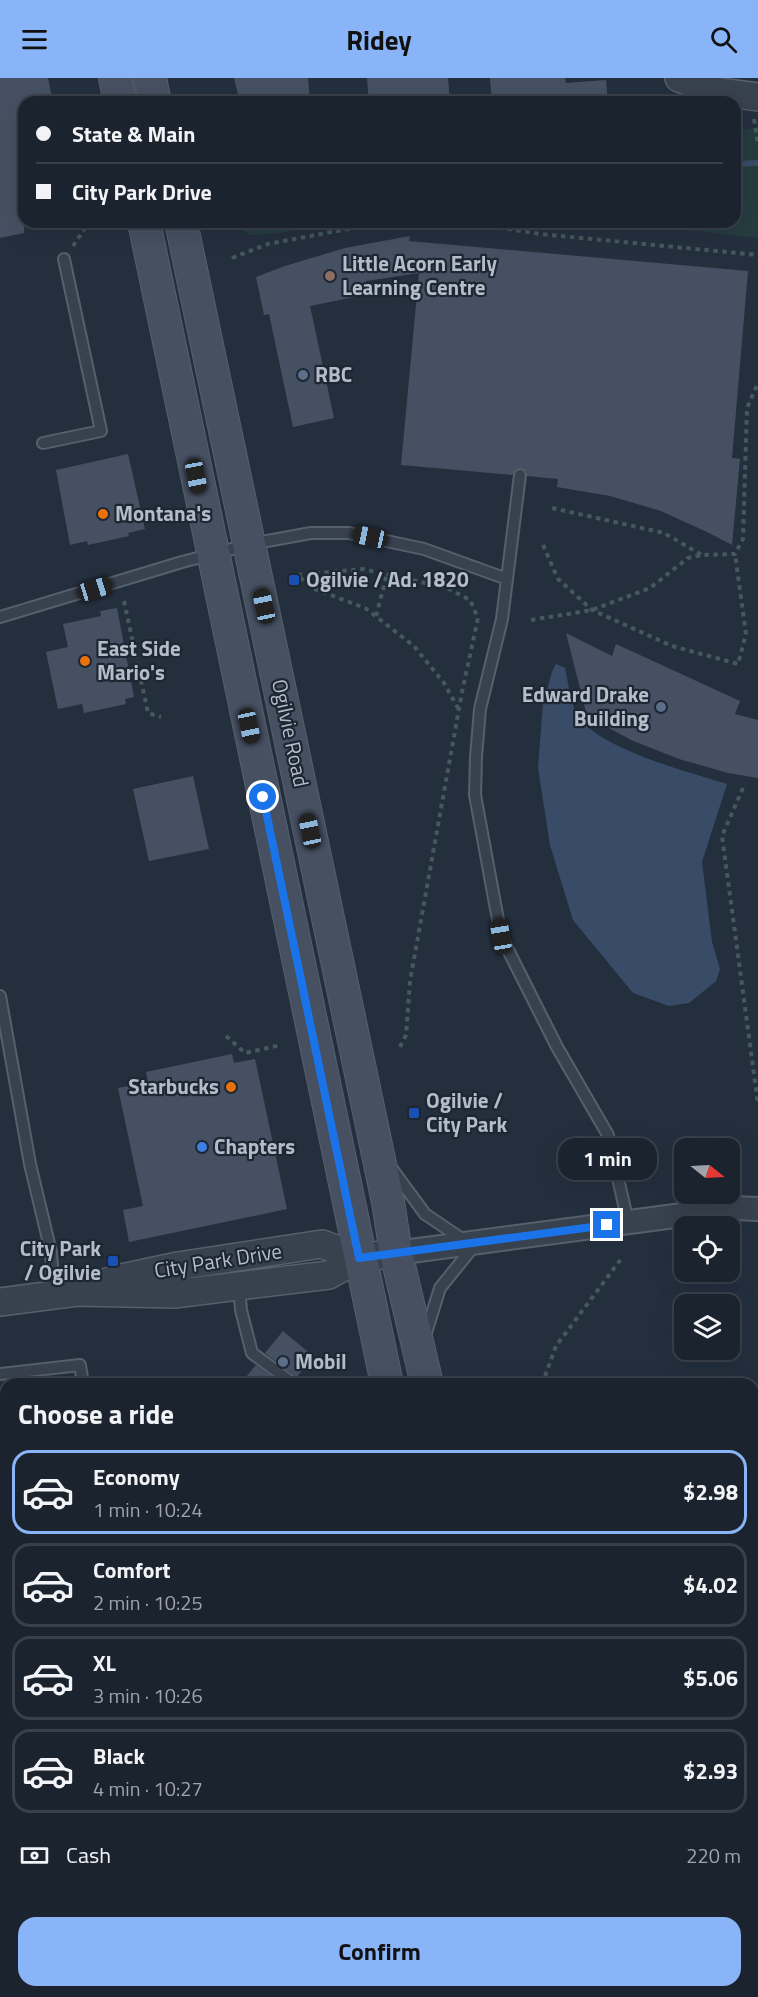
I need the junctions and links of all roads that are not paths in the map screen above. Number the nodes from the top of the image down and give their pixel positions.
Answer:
1 (115, 78) edge
2 (150, 78) edge
3 (679, 78) edge
4 (119, 96) edge
5 (154, 96) edge
6 (758, 97) edge
7 (145, 228) edge
8 (182, 228) edge
9 (64, 259) road end
10 (43, 444) dead end
11 (520, 475) dead end
12 (251, 544) junction
13 (212, 554) junction
14 (507, 579) junction
15 (0, 617) edge
16 (0, 996) edge
17 (1, 1010) edge
18 (377, 1148) junction
19 (758, 1209) edge
20 (628, 1222) junction
21 (473, 1242) junction
22 (396, 1252) junction
23 (359, 1258) junction
24 (238, 1286) junction
25 (65, 1294) junction
26 (0, 1302) edge
27 (420, 1350) junction
28 (0, 1374) edge
29 (82, 1378) edge
30 (286, 1378) edge
31 (386, 1378) edge
32 (426, 1378) edge

1 - 4 main road
2 - 5 main road
3 - 6 street
7 - 13 main road, Ogilvie Road
8 - 12 main road, Ogilvie Road
9 - 10 lane
11 - 14 lane
12 - 13 lane
12 - 14 lane
12 - 18 main road, Ogilvie Road
13 - 15 lane
13 - 23 main road, Ogilvie Road
14 - 20 lane
16 - 17 lane
17 - 25 lane
18 - 21 lane
18 - 22 main road, Ogilvie Road
19 - 20 street, City Park Drive
20 - 21 street, City Park Drive
21 - 22 street, City Park Drive
21 - 27 lane
22 - 23 street, City Park Drive
22 - 27 main road, Ogilvie Road
23 - 24 street, City Park Drive
23 - 25 street, City Park Drive
23 - 31 main road, Ogilvie Road
24 - 25 street, City Park Drive
24 - 30 lane
25 - 26 street, City Park Drive
27 - 32 main road, Ogilvie Road
28 - 29 lane

